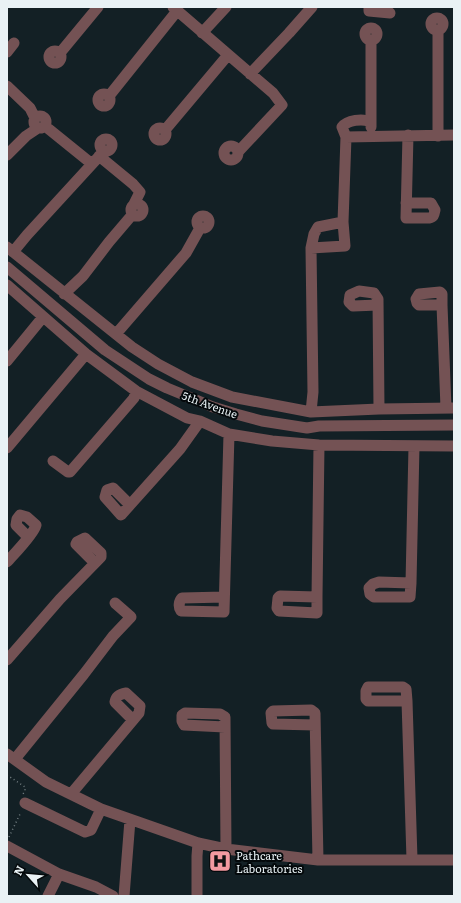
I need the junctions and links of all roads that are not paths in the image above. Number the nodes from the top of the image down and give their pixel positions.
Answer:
1 (98, 7) edge
2 (226, 7) edge
3 (312, 7) edge
4 (368, 7) edge
5 (175, 9) edge
6 (390, 13) dead end
7 (438, 31) dead end
8 (202, 33) junction
9 (371, 41) dead end
10 (60, 53) dead end
11 (228, 55) junction
12 (250, 74) junction
13 (7, 86) edge
14 (109, 96) dead end
15 (370, 122) junction
16 (39, 124) junction
17 (166, 130) dead end
18 (408, 135) junction
19 (454, 135) edge
20 (438, 136) junction
21 (346, 137) junction
22 (374, 137) junction
23 (238, 152) dead end
24 (7, 156) edge
25 (98, 157) junction
26 (406, 203) dead end
27 (342, 222) junction
28 (200, 228) dead end
29 (311, 248) junction
30 (10, 250) edge
31 (7, 267) edge
32 (7, 285) edge
33 (64, 294) junction
34 (378, 305) dead end
35 (442, 305) dead end
36 (43, 317) junction
37 (116, 334) junction
38 (86, 354) junction
39 (7, 361) edge
40 (136, 391) junction
41 (450, 408) edge
42 (379, 409) junction
43 (311, 412) junction
44 (200, 421) junction
45 (454, 425) edge
46 (229, 434) junction
47 (319, 445) junction
48 (414, 446) junction
49 (454, 446) edge
50 (7, 448) edge
51 (53, 461) dead end
52 (130, 505) dead end
53 (28, 537) dead end
54 (7, 562) edge
55 (95, 563) dead end
56 (411, 583) dead end
57 (224, 597) dead end
58 (317, 597) dead end
59 (115, 603) dead end
60 (7, 660) edge
61 (407, 701) dead end
62 (133, 720) dead end
63 (315, 725) dead end
64 (225, 727) dead end
65 (11, 757) edge
66 (71, 794) junction
67 (25, 803) road end
68 (101, 809) junction
69 (130, 820) junction
70 (198, 843) junction
71 (7, 846) edge
72 (226, 849) junction
73 (412, 859) junction
74 (318, 860) junction
75 (454, 860) edge
76 (59, 874) junction
77 (48, 896) edge
78 (113, 896) edge
79 (124, 896) edge
80 (197, 896) edge

1 - 10 street
2 - 8 street
3 - 12 street
4 - 6 street
5 - 8 street
5 - 14 street
7 - 20 street
8 - 11 street
9 - 15 street
11 - 12 street
11 - 17 street
12 - 23 street
13 - 16 street
15 - 21 street
15 - 22 street
16 - 24 street
16 - 25 street
18 - 20 street
18 - 22 street
18 - 26 street
19 - 20 street
21 - 22 street
21 - 27 street
25 - 30 street
25 - 33 street
27 - 29 street
27 - 29 street
28 - 37 street
29 - 43 street
30 - 33 street
31 - 45 street, 5th Avenue
32 - 36 street
33 - 37 street
34 - 42 street
35 - 41 street
36 - 38 street
36 - 39 street
37 - 43 street
38 - 40 street
38 - 50 street
40 - 44 street
40 - 51 street
41 - 42 street
42 - 43 street
44 - 46 street
44 - 52 street
46 - 47 street
46 - 57 street
47 - 48 street
47 - 58 street
48 - 49 street
48 - 56 street
53 - 54 street
55 - 60 street
59 - 65 street
61 - 73 street
62 - 66 street
63 - 74 street
64 - 72 street
65 - 66 street
66 - 68 street
67 - 68 street
68 - 69 street
69 - 70 street
69 - 79 street
70 - 72 street
70 - 80 street
71 - 76 street
72 - 74 street
73 - 74 street
73 - 75 street
76 - 77 street
76 - 78 street

